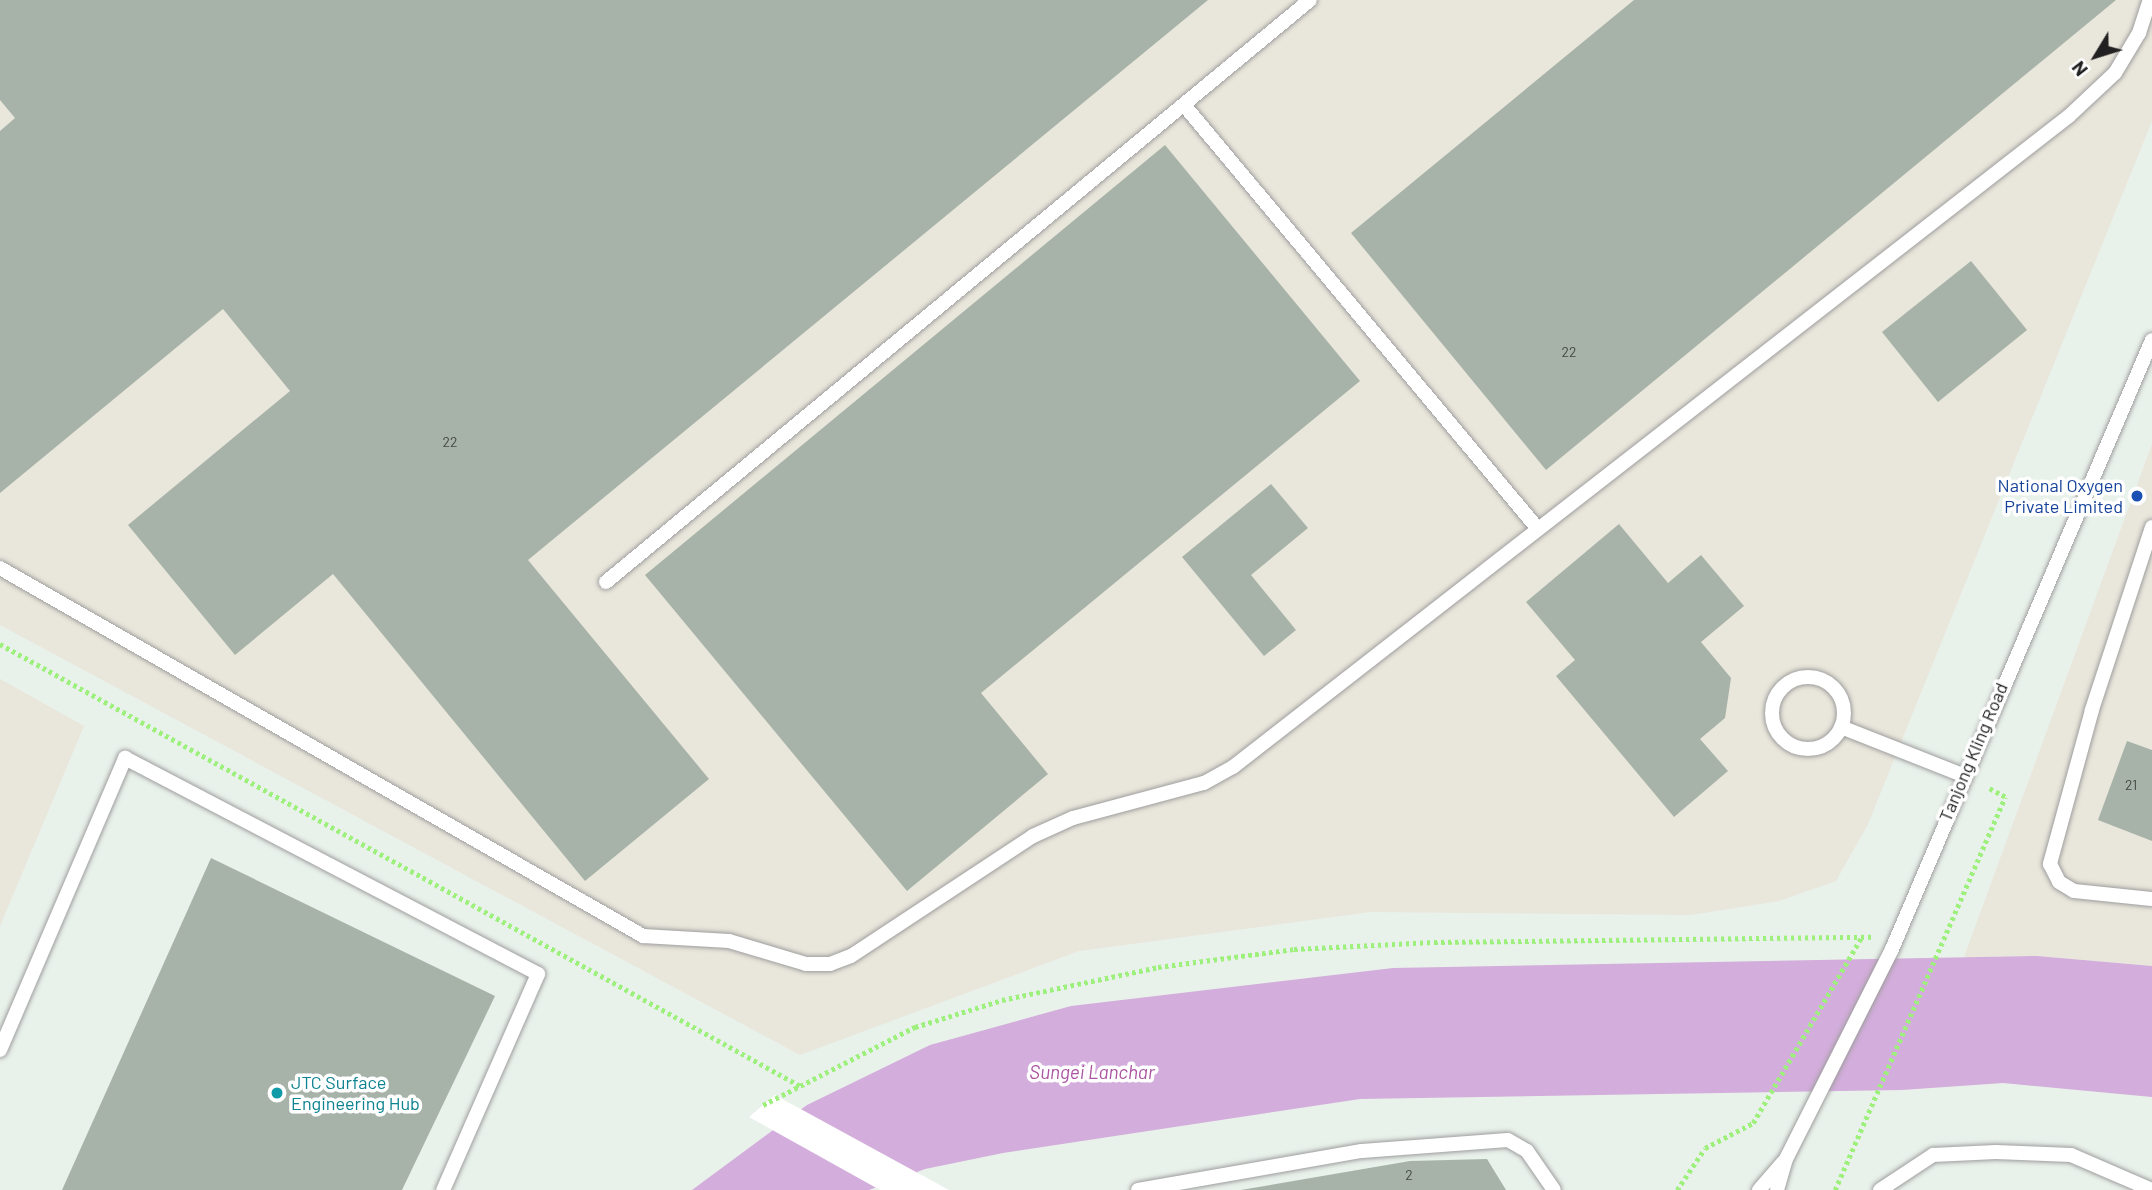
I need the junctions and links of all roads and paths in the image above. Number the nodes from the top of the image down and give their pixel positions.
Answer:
1 (1310, 0) edge
2 (2150, 0) edge
3 (1184, 104) junction
4 (2152, 340) edge
5 (2152, 527) edge
6 (1538, 529) junction
7 (0, 568) edge
8 (606, 582) dead end
9 (0, 644) edge
10 (1842, 727) junction
11 (1962, 775) junction
12 (2152, 899) edge
13 (1862, 937) junction
14 (1894, 942) junction
15 (0, 1050) edge
16 (803, 1087) junction
17 (763, 1105) dead end
18 (1786, 1159) junction
19 (443, 1190) edge
20 (1138, 1190) edge
21 (1554, 1190) edge
22 (1677, 1190) edge
23 (1759, 1190) edge
24 (1777, 1190) edge
25 (1835, 1190) edge
26 (1881, 1190) edge
27 (2152, 1190) edge

1 - 3 lane
2 - 6 lane
3 - 6 lane
3 - 8 lane
4 - 11 lane, Tanjong Kling Road
5 - 12 lane
6 - 7 lane
9 - 16 path
10 - 10 lane
10 - 11 lane
11 - 14 lane, Tanjong Kling Road
11 - 25 path
13 - 14 path
13 - 16 path
13 - 22 path
14 - 18 lane, Tanjong Kling Road
15 - 19 lane
16 - 17 path
18 - 23 lane, Tanjong Kling Road
18 - 24 lane, Tanjong Kling Road
20 - 21 lane
26 - 27 lane

